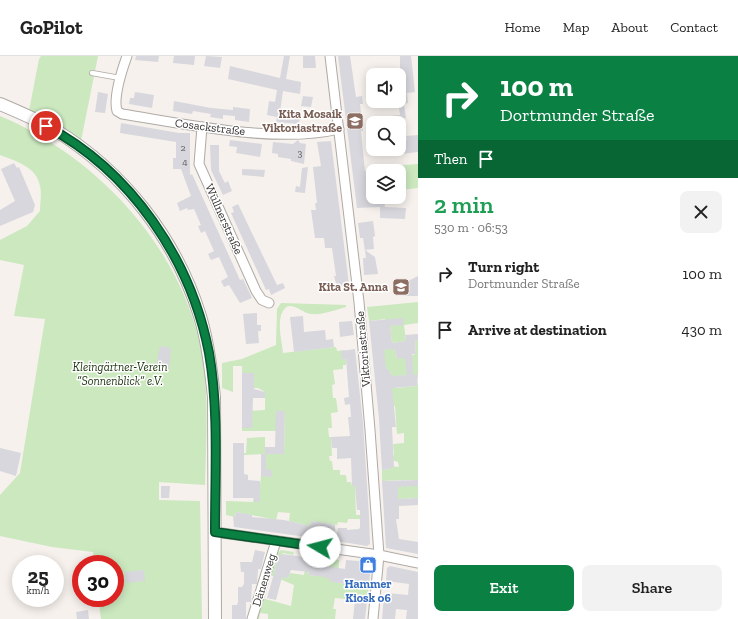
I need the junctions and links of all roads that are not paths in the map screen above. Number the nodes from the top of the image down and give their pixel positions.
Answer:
1 (127, 56) edge
2 (330, 56) edge
3 (92, 73) dead end
4 (120, 78) junction
5 (0, 104) edge
6 (202, 127) junction
7 (339, 129) junction
8 (269, 303) dead end
9 (215, 532) junction
10 (276, 541) junction
11 (379, 555) junction
12 (418, 563) edge
13 (215, 619) edge
14 (252, 619) edge
15 (373, 619) edge

1 - 4 street
2 - 7 street, Viktoriastraße
3 - 4 lane
4 - 6 street, Cosackstraße
5 - 9 main road
6 - 7 street, Cosackstraße
6 - 8 street, Wüllnerstraße
7 - 11 street, Viktoriastraße
9 - 10 street
9 - 13 main road
10 - 11 street
10 - 14 street, Dänenweg
11 - 12 street
11 - 15 street, Viktoriastraße

